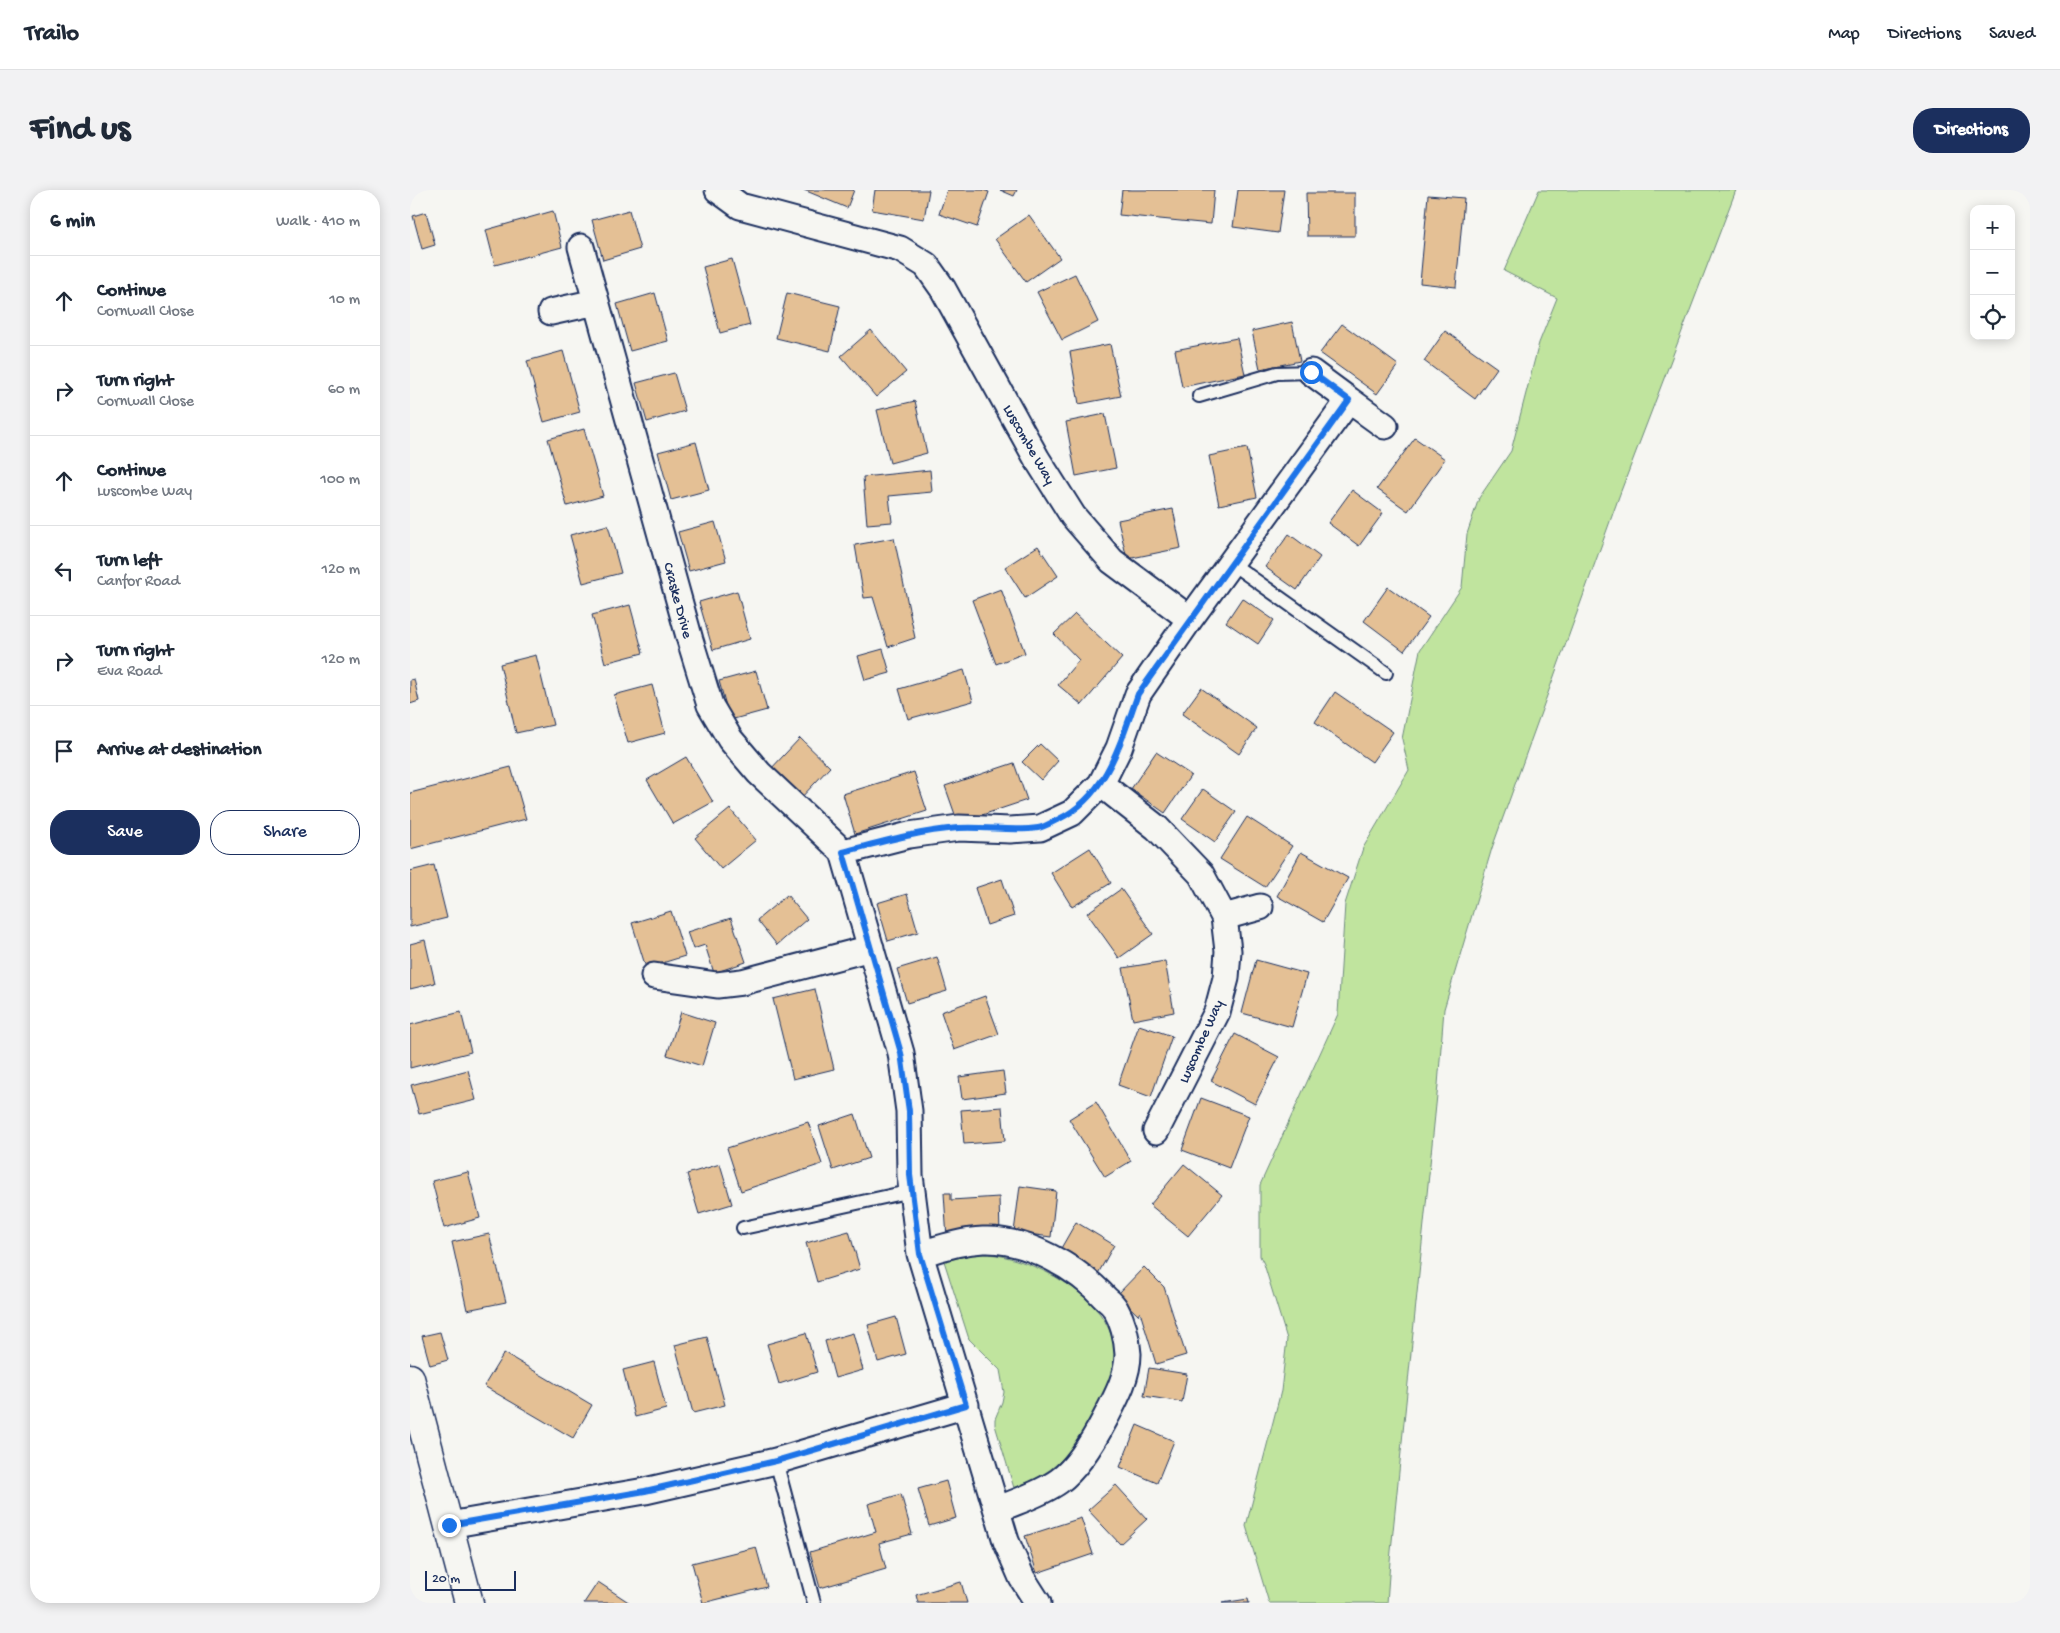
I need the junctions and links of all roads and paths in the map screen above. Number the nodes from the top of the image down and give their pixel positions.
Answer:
1 (718, 190) edge
2 (581, 247) dead end
3 (596, 302) junction
4 (551, 312) dead end
5 (1311, 372) joint
6 (1199, 396) dead end
7 (1349, 400) junction
8 (1385, 426) dead end
9 (1230, 563) junction
10 (1190, 619) junction
11 (1386, 672) dead end
12 (1101, 784) junction
13 (843, 852) junction
14 (1260, 907) dead end
15 (1224, 917) junction
16 (871, 948) junction
17 (654, 976) dead end
18 (1156, 1131) dead end
19 (912, 1191) junction
20 (743, 1228) dead end
21 (920, 1254) junction
22 (410, 1378) edge
23 (966, 1405) junction
24 (776, 1461) junction
25 (997, 1510) junction
26 (449, 1525) junction
27 (469, 1603) edge
28 (814, 1603) edge
29 (1038, 1603) edge

1 - 10 street, Luscombe Way
2 - 3 street, Craske Drive
3 - 4 street
3 - 13 street, Craske Drive
5 - 6 lane
5 - 7 street
7 - 8 street
7 - 9 street
9 - 10 street
9 - 11 lane
10 - 12 street
12 - 13 street
12 - 15 street, Luscombe Way
13 - 16 street
14 - 15 street
15 - 18 street, Luscombe Way
16 - 17 street
16 - 19 street
19 - 20 lane
19 - 21 street
21 - 23 street
21 - 25 street
22 - 26 street
23 - 24 street
23 - 25 street
24 - 26 street
24 - 28 lane
25 - 29 street
26 - 27 street

